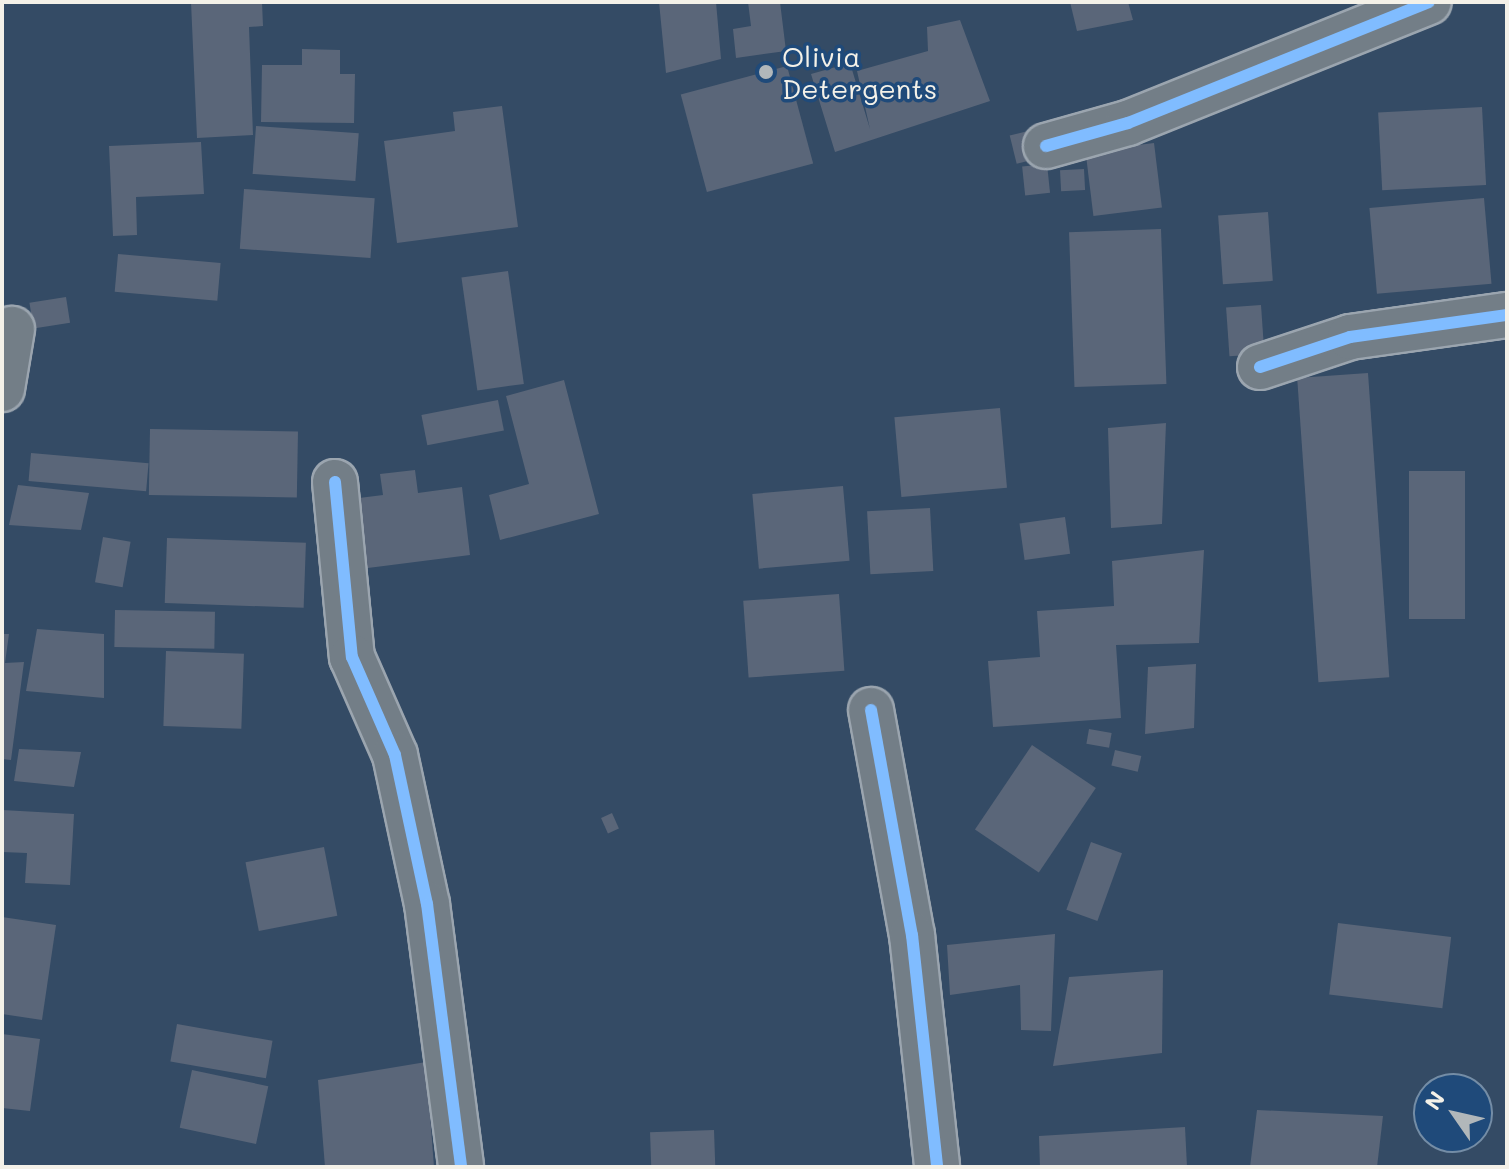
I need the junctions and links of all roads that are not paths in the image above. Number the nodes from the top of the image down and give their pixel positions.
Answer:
1 (1429, 2) edge
2 (1046, 146) dead end
3 (1507, 315) edge
4 (12, 329) dead end
5 (1260, 367) dead end
6 (2, 389) edge
7 (335, 482) dead end
8 (871, 710) dead end
9 (461, 1167) edge
10 (937, 1167) edge

1 - 2 street
3 - 5 street
4 - 6 street
7 - 9 street
8 - 10 street

